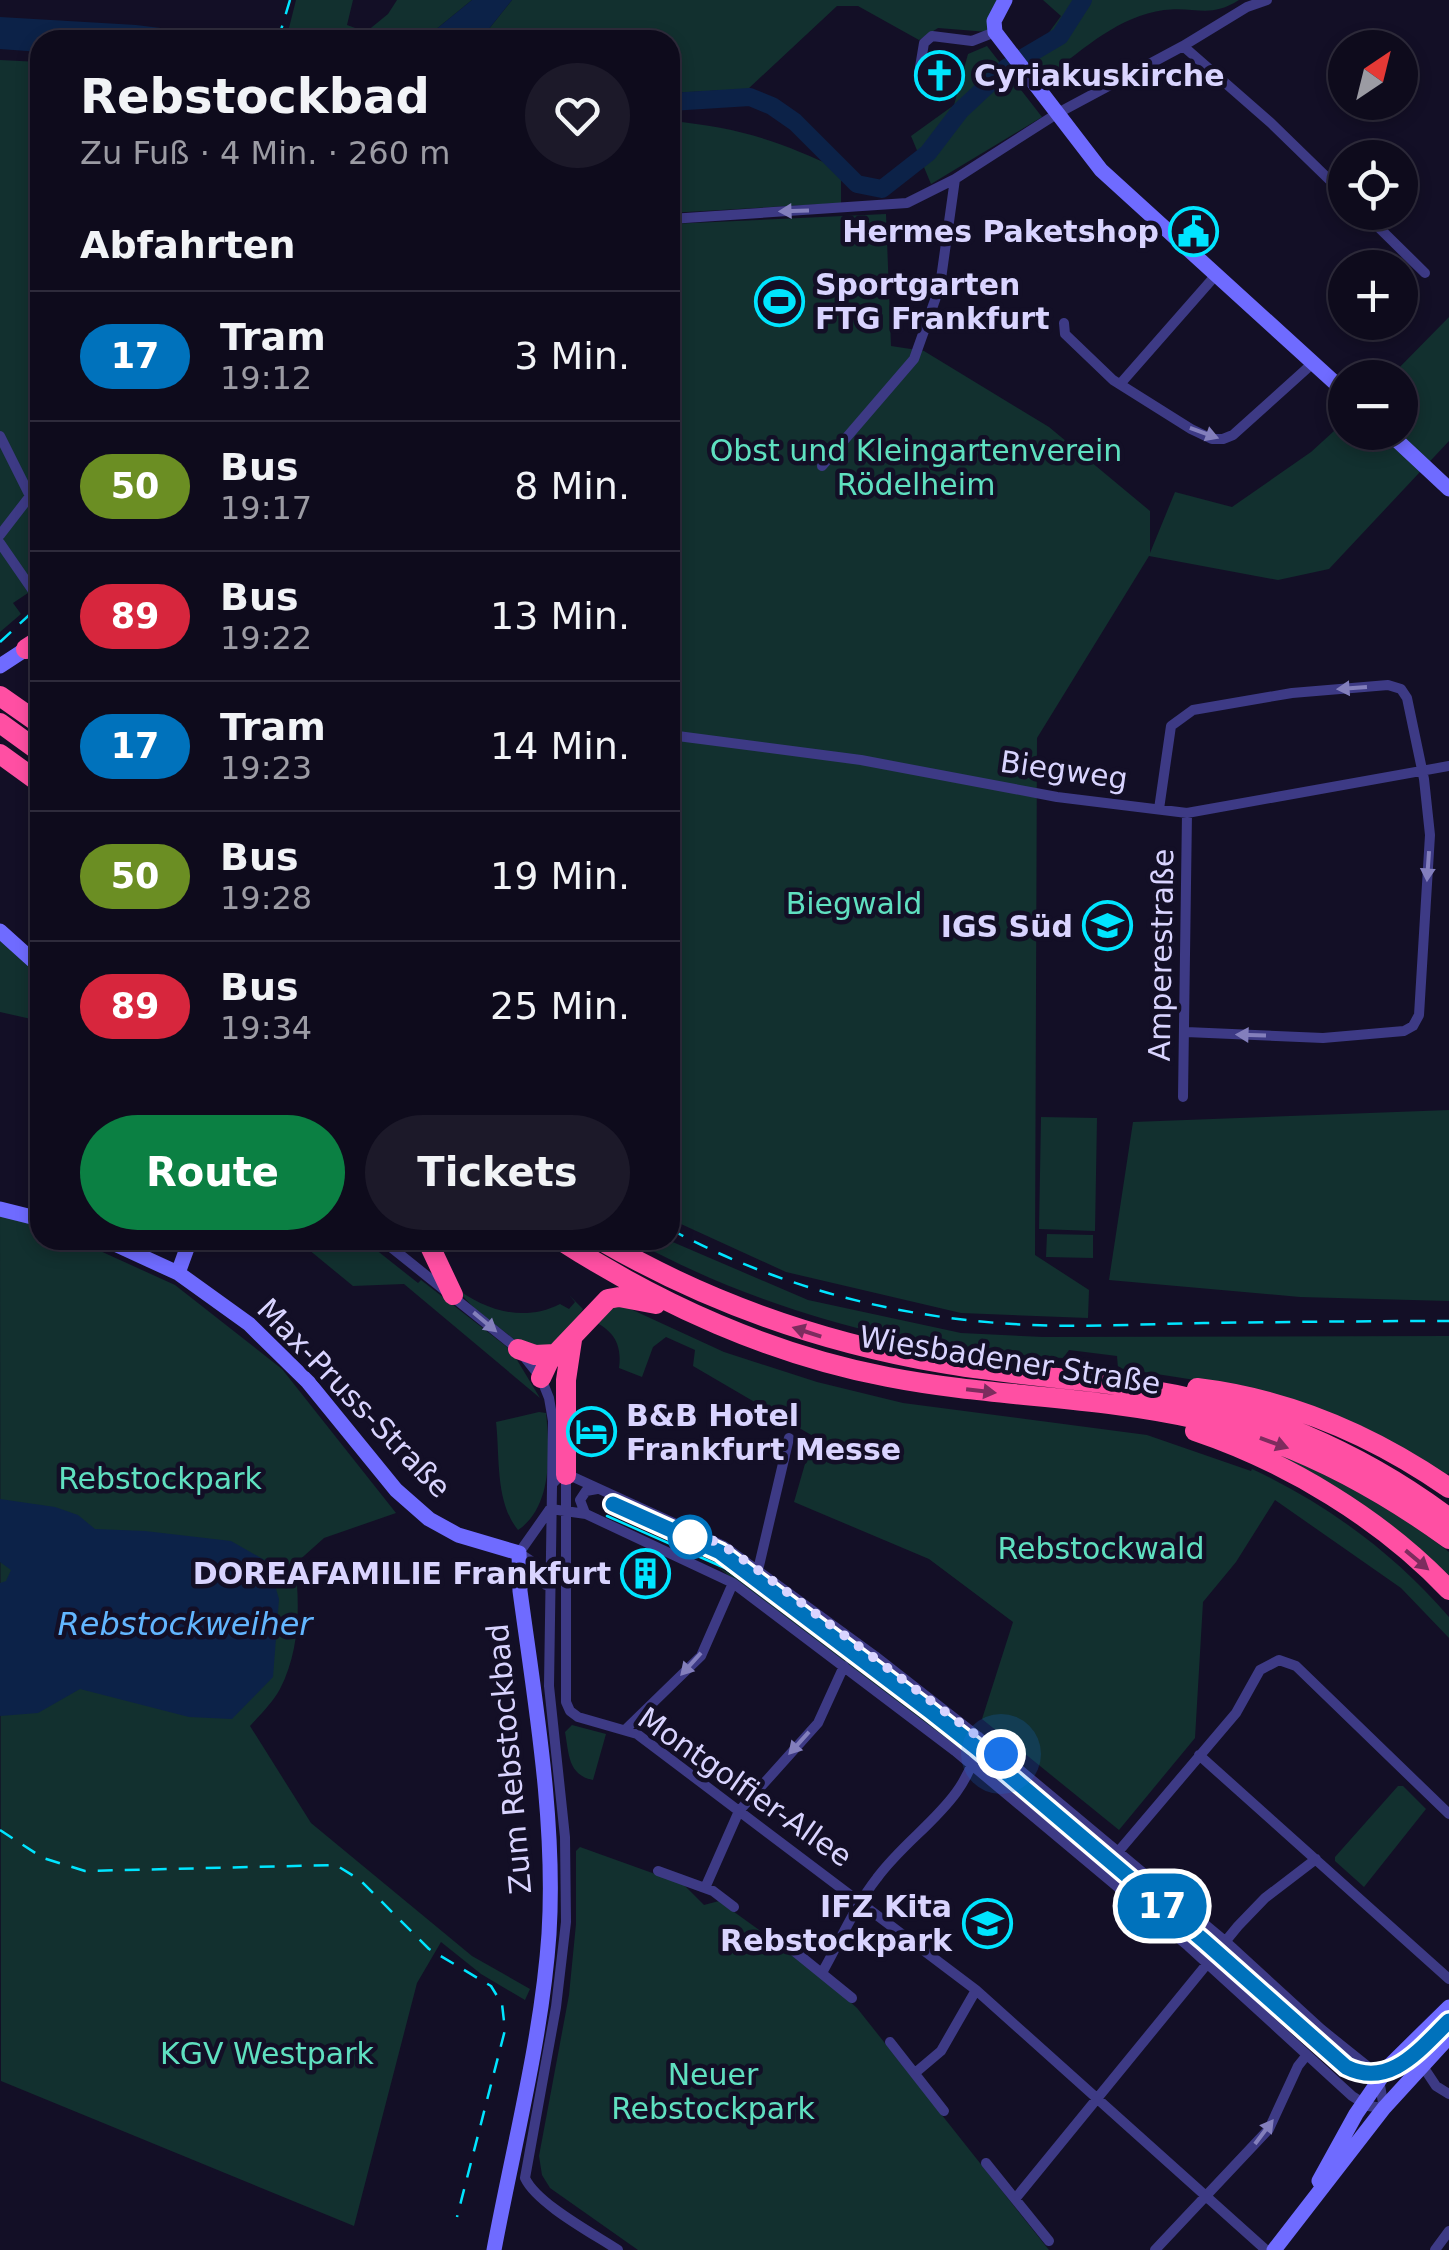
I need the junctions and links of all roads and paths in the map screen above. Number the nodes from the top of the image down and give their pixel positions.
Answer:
1 (1004, 0) edge
2 (1267, 0) edge
3 (996, 32) junction
4 (1183, 46) junction
5 (919, 73) dead end
6 (1058, 113) junction
7 (1328, 178) edge
8 (956, 179) junction
9 (680, 218) edge
10 (1381, 230) edge
11 (1425, 273) dead end
12 (1215, 276) junction
13 (1064, 323) dead end
14 (1312, 363) junction
15 (1328, 377) edge
16 (1121, 383) junction
17 (0, 436) edge
18 (1407, 450) edge
19 (822, 466) dead end
20 (1446, 487) edge
21 (0, 539) edge
22 (30, 586) edge
23 (30, 652) edge
24 (0, 666) edge
25 (6, 700) edge
26 (30, 715) edge
27 (0, 723) edge
28 (680, 736) edge
29 (30, 745) edge
30 (0, 754) edge
31 (1449, 766) edge
32 (1422, 770) junction
33 (30, 776) edge
34 (1159, 809) junction
35 (1187, 814) junction
36 (0, 931) edge
37 (30, 959) edge
38 (1186, 1032) junction
39 (1183, 1097) dead end
40 (0, 1208) edge
41 (30, 1216) edge
42 (128, 1250) edge
43 (186, 1250) edge
44 (395, 1250) edge
45 (431, 1250) edge
46 (577, 1250) edge
47 (618, 1250) edge
48 (178, 1273) junction
49 (453, 1295) junction
50 (696, 1316) junction
51 (572, 1340) junction
52 (518, 1349) junction
53 (556, 1354) junction
54 (542, 1378) junction
55 (1144, 1389) junction
56 (1111, 1406) junction
57 (789, 1438) dead end
58 (559, 1480) junction
59 (1449, 1488) edge
60 (596, 1489) junction
61 (551, 1508) junction
62 (565, 1508) junction
63 (586, 1514) junction
64 (1449, 1518) edge
65 (1449, 1539) edge
66 (519, 1552) junction
67 (758, 1570) junction
68 (733, 1583) junction
69 (1449, 1590) edge
70 (550, 1597) junction
71 (844, 1666) junction
72 (627, 1728) junction
73 (979, 1737) junction
74 (1199, 1755) junction
75 (972, 1766) junction
76 (740, 1811) junction
77 (1449, 1814) edge
78 (1118, 1852) junction
79 (1316, 1859) junction
80 (658, 1870) dead end
81 (705, 1888) junction
82 (862, 1900) junction
83 (734, 1907) dead end
84 (1225, 1941) junction
85 (783, 1942) dead end
86 (1205, 1964) junction
87 (822, 1971) junction
88 (1449, 1979) edge
89 (976, 1990) junction
90 (852, 1998) dead end
91 (1449, 2006) edge
92 (1449, 2037) edge
93 (890, 2042) dead end
94 (1400, 2053) junction
95 (1306, 2056) junction
96 (1422, 2065) junction
97 (1368, 2066) junction
98 (914, 2073) junction
99 (1378, 2080) junction
100 (1449, 2094) edge
101 (1098, 2098) junction
102 (1362, 2104) junction
103 (1384, 2108) junction
104 (944, 2111) dead end
105 (986, 2162) dead end
106 (1206, 2196) junction
107 (1015, 2199) junction
108 (1300, 2215) junction
109 (1449, 2231) edge
110 (1049, 2242) dead end
111 (494, 2250) edge
112 (618, 2250) edge
113 (1156, 2250) edge
114 (1266, 2250) edge
115 (1274, 2250) edge
116 (1435, 2250) edge

1 - 3 main road
2 - 4 street
3 - 5 street
3 - 6 main road
4 - 6 street
4 - 7 street
6 - 8 street
6 - 12 main road
8 -> 9 street
8 - 19 street
10 - 11 street
12 - 14 main road
12 - 16 street
13 - 16 street
14 - 15 main road
16 -> 14 street
17 - 21 street
18 - 20 main road
21 - 22 street
23 - 24 main road
25 - 26 highway
27 - 29 highway
28 - 34 street, Biegweg
30 - 33 highway
31 - 32 street, Biegweg
32 -> 34 street
32 - 35 street, Biegweg
32 -> 38 street
34 - 35 street, Biegweg
35 - 38 street, Amperestraße
36 - 37 main road
38 - 39 street, Amperestraße
40 - 41 main road
42 - 48 main road, Max-Pruss-Straße
43 - 48 main road
44 - 49 street
45 - 49 highway
46 - 50 highway, Wiesbadener Straße
55 -> 47 highway, Wiesbadener Straße
48 - 66 main road, Max-Pruss-Straße
49 -> 52 street
50 - 51 highway
50 -> 56 highway, Wiesbadener Straße
51 - 53 highway
51 - 58 highway
52 - 53 highway
52 - 54 street
53 - 54 highway
54 - 58 street
55 - 59 highway
55 - 64 highway, Wiesbadener Straße
56 -> 65 highway, Wiesbadener Straße
56 -> 69 highway
57 - 67 street
58 - 60 street
58 - 61 street
58 - 62 street, Montgolfier-Allee
60 - 63 street
60 - 67 street
61 - 62 street
61 - 66 street
61 - 70 street
62 - 63 street
62 - 72 street, Montgolfier-Allee
63 - 68 street
66 - 70 street
66 - 111 main road, Zum Rebstockbad
67 - 73 street
68 - 71 street
68 -> 72 street
70 - 112 street
71 - 75 street
71 -> 76 street
72 - 76 street, Montgolfier-Allee
73 - 75 street
73 - 78 street
74 - 77 street
74 - 78 street
74 - 79 street
75 - 82 street
75 - 86 street
76 - 81 street
76 - 82 street, Montgolfier-Allee
78 - 84 street
79 - 84 street
79 - 88 street
80 - 81 street
81 - 83 street
82 - 87 street
82 - 89 street, Montgolfier-Allee
84 - 86 street
84 - 97 street
85 - 87 street
86 - 95 street
86 - 101 street
87 - 90 street
89 - 98 street
89 - 101 street, Montgolfier-Allee
91 - 94 main road
92 - 96 main road
93 - 98 street
94 - 97 street
94 - 99 main road
95 - 102 street
106 -> 95 street
96 - 100 street
96 - 103 main road
97 - 99 street
98 - 104 street
99 - 102 main road
99 - 103 street
101 - 106 street, Montgolfier-Allee
101 - 107 street
102 - 103 street
102 - 108 main road
103 - 108 main road
105 - 107 street
106 - 113 street
106 - 114 street, Montgolfier-Allee
107 - 110 street
108 - 115 main road
109 - 116 street

